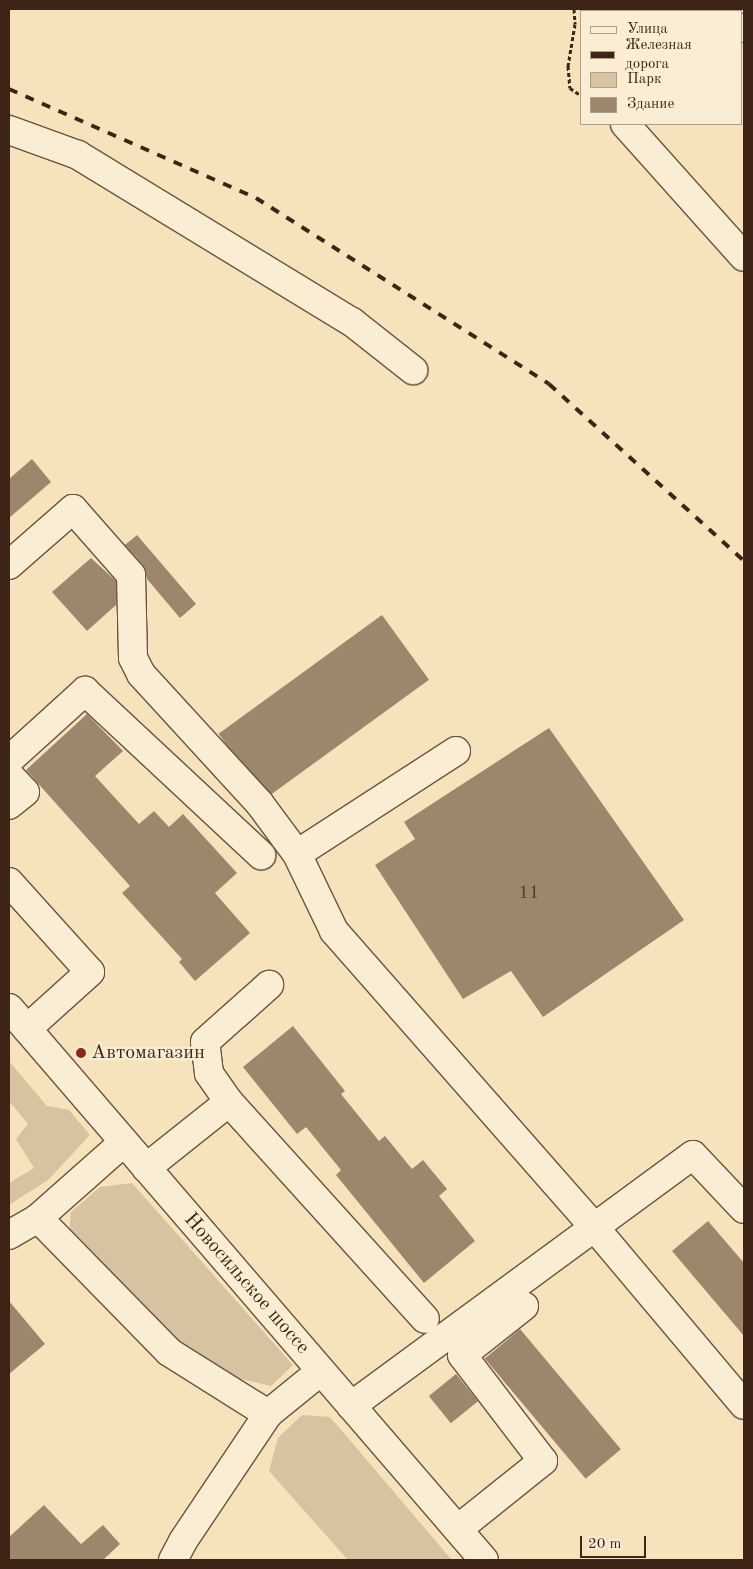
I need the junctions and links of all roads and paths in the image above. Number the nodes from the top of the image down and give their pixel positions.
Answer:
1 (574, 9) edge
2 (580, 95) edge
3 (626, 125) edge
4 (9, 130) edge
5 (744, 257) edge
6 (413, 370) dead end
7 (9, 565) edge
8 (456, 751) dead end
9 (9, 760) edge
10 (9, 775) edge
11 (9, 805) edge
12 (297, 854) junction
13 (261, 855) dead end
14 (9, 882) edge
15 (269, 985) dead end
16 (9, 1008) edge
17 (27, 1029) junction
18 (229, 1102) junction
19 (124, 1142) junction
20 (146, 1168) junction
21 (744, 1209) edge
22 (38, 1218) junction
23 (595, 1228) junction
24 (9, 1235) edge
25 (524, 1306) dead end
26 (425, 1319) dead end
27 (321, 1371) junction
28 (744, 1405) edge
29 (351, 1406) junction
30 (268, 1414) junction
31 (458, 1530) junction
32 (173, 1560) edge
33 (484, 1560) edge

1 - 2 path
3 - 5 street
4 - 6 street
7 - 12 street
8 - 12 street
9 - 13 street
10 - 11 street
12 - 23 street
14 - 17 street
15 - 18 street
16 - 17 street, Новосильское шоссе
17 - 19 street, Новосильское шоссе
18 - 20 street
18 - 26 street
19 - 20 street, Новосильское шоссе
19 - 22 street
20 - 27 street, Новосильское шоссе
21 - 23 street
22 - 24 street
22 - 30 street
23 - 28 street
23 - 29 street
25 - 31 street
27 - 29 street, Новосильское шоссе
27 - 30 street
29 - 31 street, Новосильское шоссе
30 - 32 street
31 - 33 street, Новосильское шоссе

